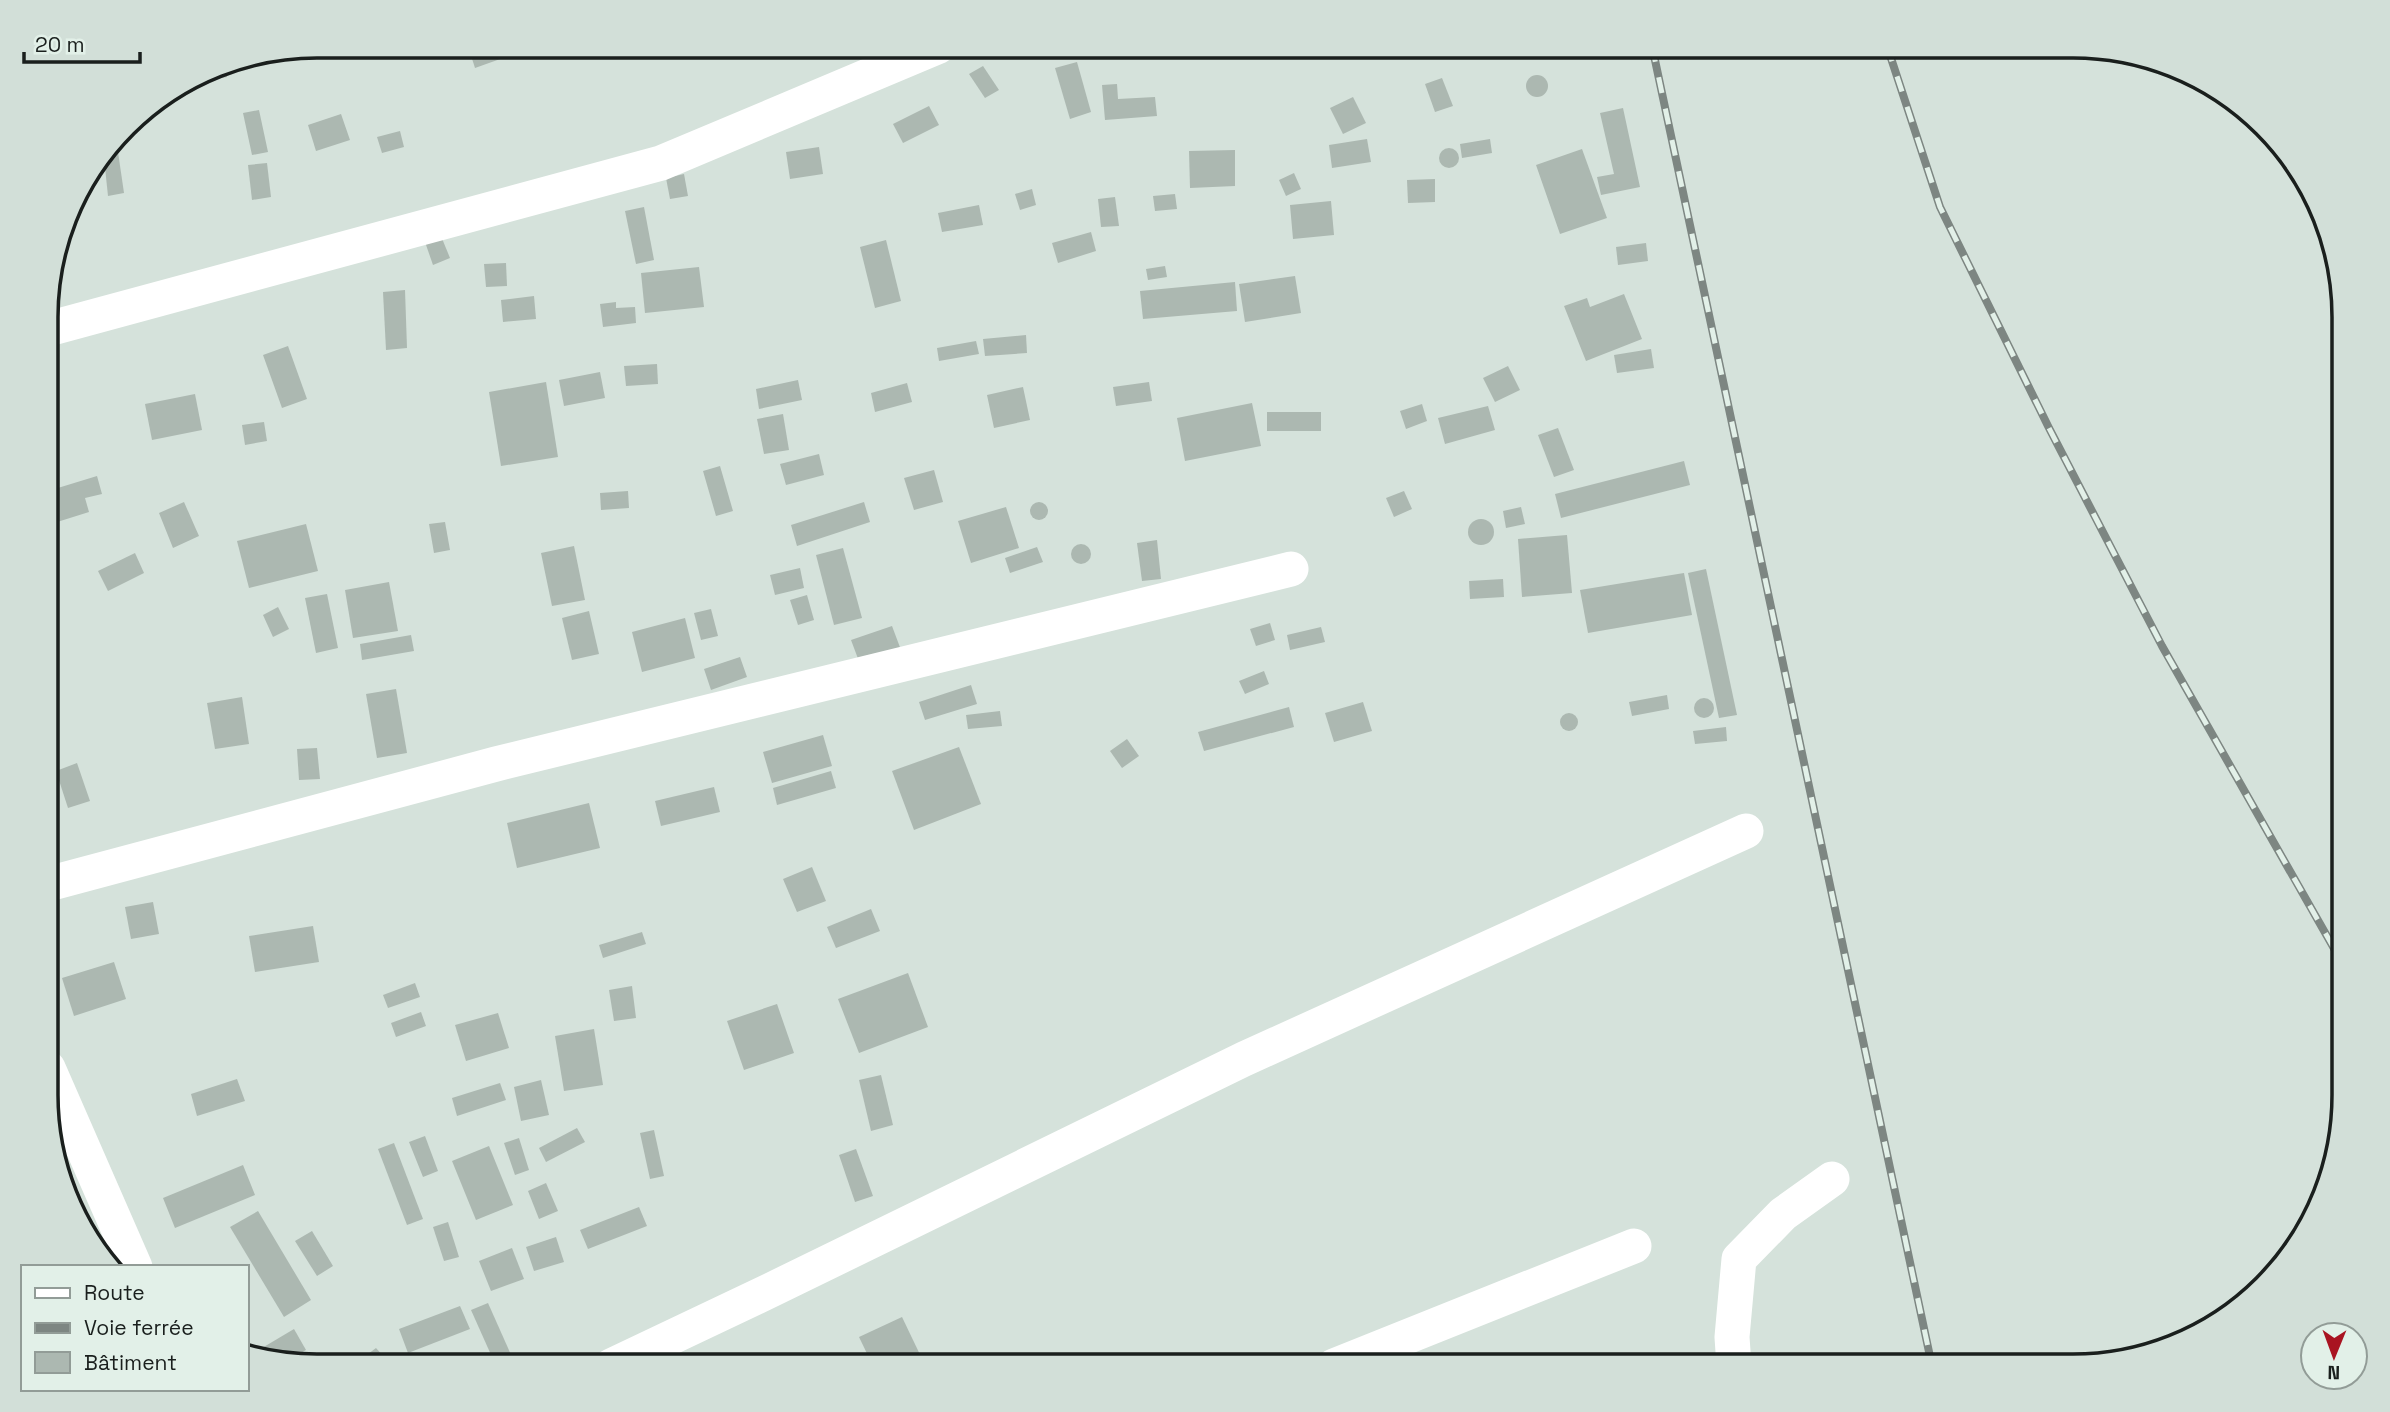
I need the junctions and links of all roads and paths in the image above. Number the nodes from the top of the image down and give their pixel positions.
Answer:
1 (910, 58) edge
2 (58, 325) edge
3 (1291, 569) dead end
4 (1746, 831) dead end
5 (58, 881) edge
6 (58, 1091) edge
7 (1832, 1179) dead end
8 (1634, 1245) dead end
9 (134, 1265) edge
10 (636, 1354) edge
11 (1371, 1354) edge
12 (1733, 1354) edge

1 - 2 street
3 - 5 street
4 - 10 street
6 - 9 street
7 - 12 street
8 - 11 street

